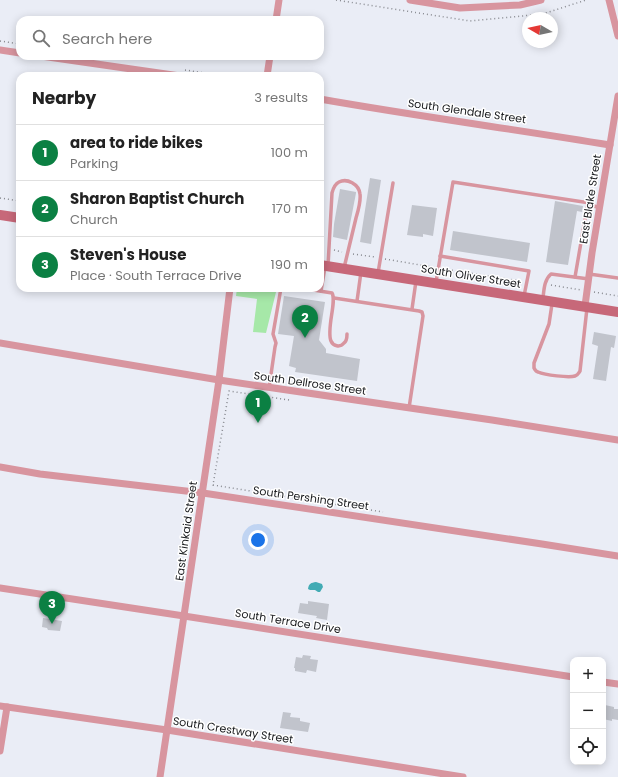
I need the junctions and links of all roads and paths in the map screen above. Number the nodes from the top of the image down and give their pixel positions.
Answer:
1 (279, 0) edge
2 (410, 0) edge
3 (541, 0) edge
4 (609, 0) edge
5 (277, 16) edge
6 (618, 36) edge
7 (0, 41) edge
8 (16, 43) edge
9 (0, 50) edge
10 (16, 52) edge
11 (69, 60) edge
12 (270, 60) edge
13 (152, 72) edge
14 (268, 72) edge
15 (618, 96) edge
16 (324, 100) edge
17 (610, 145) junction
18 (393, 183) dead end
19 (0, 198) edge
20 (16, 201) edge
21 (588, 202) junction
22 (600, 208) junction
23 (0, 215) edge
24 (16, 217) edge
25 (328, 250) junction
26 (348, 253) junction
27 (440, 256) junction
28 (381, 258) junction
29 (324, 266) edge
30 (438, 268) junction
31 (344, 269) junction
32 (361, 271) junction
33 (378, 274) junction
34 (589, 276) junction
35 (575, 277) junction
36 (618, 278) edge
37 (416, 280) junction
38 (527, 282) junction
39 (436, 283) junction
40 (545, 284) junction
41 (587, 291) junction
42 (230, 292) edge
43 (280, 292) edge
44 (324, 292) edge
45 (618, 296) edge
46 (524, 297) junction
47 (334, 298) junction
48 (357, 301) junction
49 (548, 301) junction
50 (586, 307) junction
51 (412, 309) junction
52 (618, 312) edge
53 (348, 334) dead end
54 (0, 343) edge
55 (219, 380) junction
56 (269, 388) junction
57 (289, 400) dead end
58 (409, 408) junction
59 (618, 440) edge
60 (0, 467) edge
61 (203, 493) junction
62 (384, 512) dead end
63 (618, 556) edge
64 (0, 588) edge
65 (184, 616) junction
66 (570, 677) edge
67 (606, 682) edge
68 (618, 684) edge
69 (3, 706) edge
70 (167, 730) junction
71 (0, 751) edge
72 (160, 777) edge
73 (463, 777) edge

1 - 5 street
2 - 3 street
4 - 6 street
7 - 8 path
9 - 10 street
11 - 13 street
12 - 14 street
15 - 17 street, East Blake Street
16 - 17 street, South Glendale Street
17 - 22 street, East Blake Street
18 - 28 lane
19 - 20 path
21 - 22 lane
21 - 27 lane
21 - 35 lane
22 - 34 street, East Blake Street
23 - 24 main road
25 - 26 path
25 - 26 lane
25 - 29 lane
26 - 28 path
26 - 31 lane
27 - 30 lane
27 - 38 lane
28 - 30 path
28 - 33 lane
29 - 31 main road, South Oliver Street
30 - 38 path
30 - 39 lane
31 - 32 main road, South Oliver Street
32 - 33 main road, South Oliver Street
32 - 48 lane
33 - 37 main road, South Oliver Street
34 - 35 lane
34 - 36 lane
34 - 41 street, East Blake Street
35 - 40 lane
37 - 39 main road, South Oliver Street
37 - 51 lane
38 - 46 lane
39 - 46 main road, South Oliver Street
40 - 41 path
40 - 49 lane
41 - 45 path
41 - 50 street, East Blake Street
42 - 55 street, East Kinkaid Street
43 - 56 lane
44 - 47 lane
46 - 49 main road, South Oliver Street
47 - 48 lane
47 - 53 lane
48 - 51 lane
49 - 50 main road, South Oliver Street
49 - 50 lane
50 - 52 main road, South Oliver Street
51 - 58 lane
54 - 55 street, South Dellrose Street
55 - 56 street, South Dellrose Street
55 - 61 street, East Kinkaid Street
56 - 58 street, South Dellrose Street
57 - 62 path
58 - 59 street, South Dellrose Street
60 - 61 street, South Pershing Street
61 - 63 street, South Pershing Street
61 - 65 street, East Kinkaid Street
64 - 65 street, South Terrace Drive
65 - 66 street, South Terrace Drive
65 - 70 street, East Kinkaid Street
67 - 68 street
69 - 70 street, South Crestway Street
69 - 71 street
70 - 72 street, East Kinkaid Street
70 - 73 street, South Crestway Street

